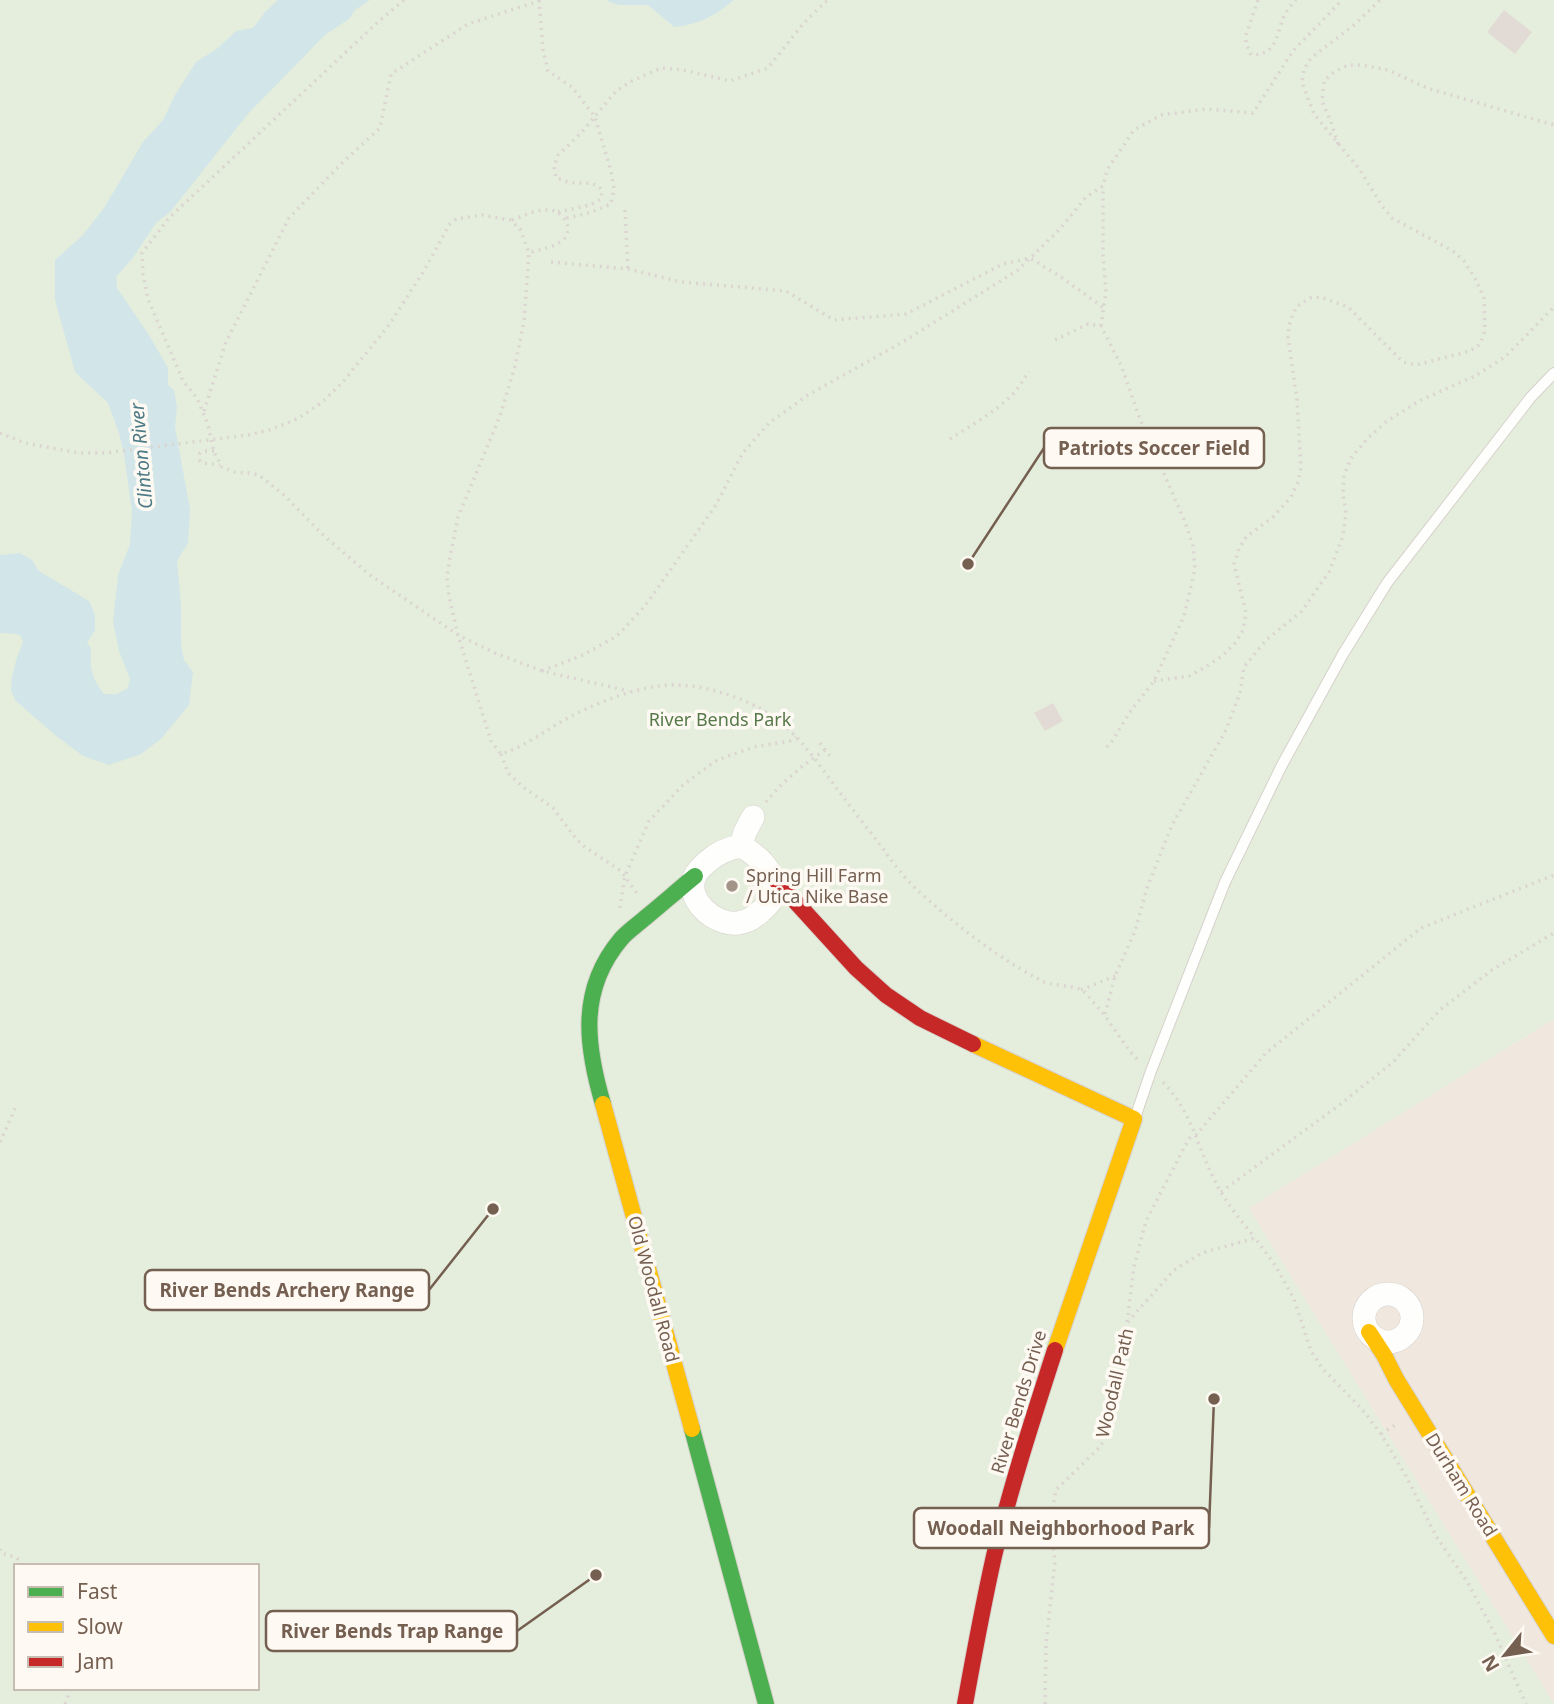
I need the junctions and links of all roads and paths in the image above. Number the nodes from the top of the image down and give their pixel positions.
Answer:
1 (404, 0) edge
2 (830, 0) edge
3 (1258, 0) edge
4 (1296, 0) edge
5 (1342, 0) edge
6 (1380, 0) edge
7 (539, 1) edge
8 (595, 117) junction
9 (1554, 125) edge
10 (1339, 146) junction
11 (1103, 186) junction
12 (625, 210) dead end
13 (558, 212) junction
14 (564, 218) junction
15 (510, 220) junction
16 (529, 253) junction
17 (1030, 258) junction
18 (551, 262) dead end
19 (628, 269) junction
20 (1554, 307) edge
21 (1104, 308) junction
22 (1101, 326) junction
23 (1055, 340) dead end
24 (1029, 371) dead end
25 (1554, 373) edge
26 (203, 413) junction
27 (0, 433) edge
28 (950, 439) dead end
29 (212, 440) junction
30 (214, 451) junction
31 (220, 465) junction
32 (458, 635) junction
33 (542, 671) junction
34 (1154, 681) junction
35 (631, 692) junction
36 (796, 737) junction
37 (820, 743) dead end
38 (825, 750) junction
39 (1104, 750) dead end
40 (501, 754) junction
41 (814, 757) junction
42 (830, 757) dead end
43 (753, 817) joint
44 (741, 846) junction
45 (1554, 875) edge
46 (625, 876) junction
47 (695, 876) junction
48 (773, 877) junction
49 (670, 897) junction
50 (793, 898) junction
51 (699, 904) junction
52 (768, 904) junction
53 (651, 912) junction
54 (1554, 933) edge
55 (622, 938) junction
56 (1115, 976) junction
57 (1081, 990) junction
58 (1105, 1014) junction
59 (1136, 1059) dead end
60 (1163, 1082) dead end
61 (17, 1104) dead end
62 (1134, 1119) junction
63 (1196, 1135) junction
64 (0, 1142) edge
65 (1222, 1192) junction
66 (1255, 1238) junction
67 (1126, 1324) junction
68 (1408, 1331) junction
69 (1368, 1332) junction
70 (1391, 1365) junction
71 (0, 1549) edge
72 (22, 1564) edge
73 (1554, 1636) edge
74 (766, 1704) edge
75 (965, 1704) edge
76 (1045, 1704) edge
77 (1526, 1704) edge

1 - 26 path
2 - 8 path
3 - 4 path
5 - 11 path
6 - 10 path
7 - 8 path
7 - 26 path
8 - 13 path
8 - 14 path
9 - 10 path
10 - 34 path
11 - 17 path
11 - 21 path
12 - 19 path
13 - 14 path
13 - 15 path
14 - 16 path
15 - 16 path
15 - 29 path
16 - 32 path
17 - 19 path
17 - 21 path
17 - 33 path
18 - 19 path
20 - 56 path
21 - 22 path
22 - 23 path
22 - 34 path
24 - 28 path
25 - 62 lane
26 - 29 path
27 - 29 path
29 - 30 path
30 - 31 path
30 - 31 path
31 - 32 path
32 - 33 path
32 - 40 path
33 - 35 path
34 - 39 path
35 - 36 path
35 - 40 path
36 - 41 path
36 - 46 path
37 - 38 path
38 - 41 path
38 - 42 path
40 - 46 path
41 - 43 path
41 - 57 path
43 - 44 street
44 - 47 street, Old Woodall Road
44 - 48 street
45 - 63 path
46 - 53 path
46 - 55 path
47 - 49 street, Old Woodall Road
47 - 51 street
48 - 50 street
48 - 52 street
49 - 51 street
49 - 53 street, Old Woodall Road
50 - 52 street
50 - 62 street
51 - 52 street
53 - 55 street, Old Woodall Road
54 - 65 path
55 - 74 street, Old Woodall Road
56 - 57 path
56 - 58 path
57 - 58 path
58 - 59 path
60 - 63 path
61 - 64 path
62 - 75 street, River Bends Drive
63 - 65 path
63 - 67 path
65 - 66 path
66 - 67 path, Woodall Path
66 - 77 path
67 - 76 path, Woodall Path
68 - 69 street
68 - 69 street
68 - 70 street
69 - 70 street, Durham Road
70 - 73 street, Durham Road
71 - 72 path

